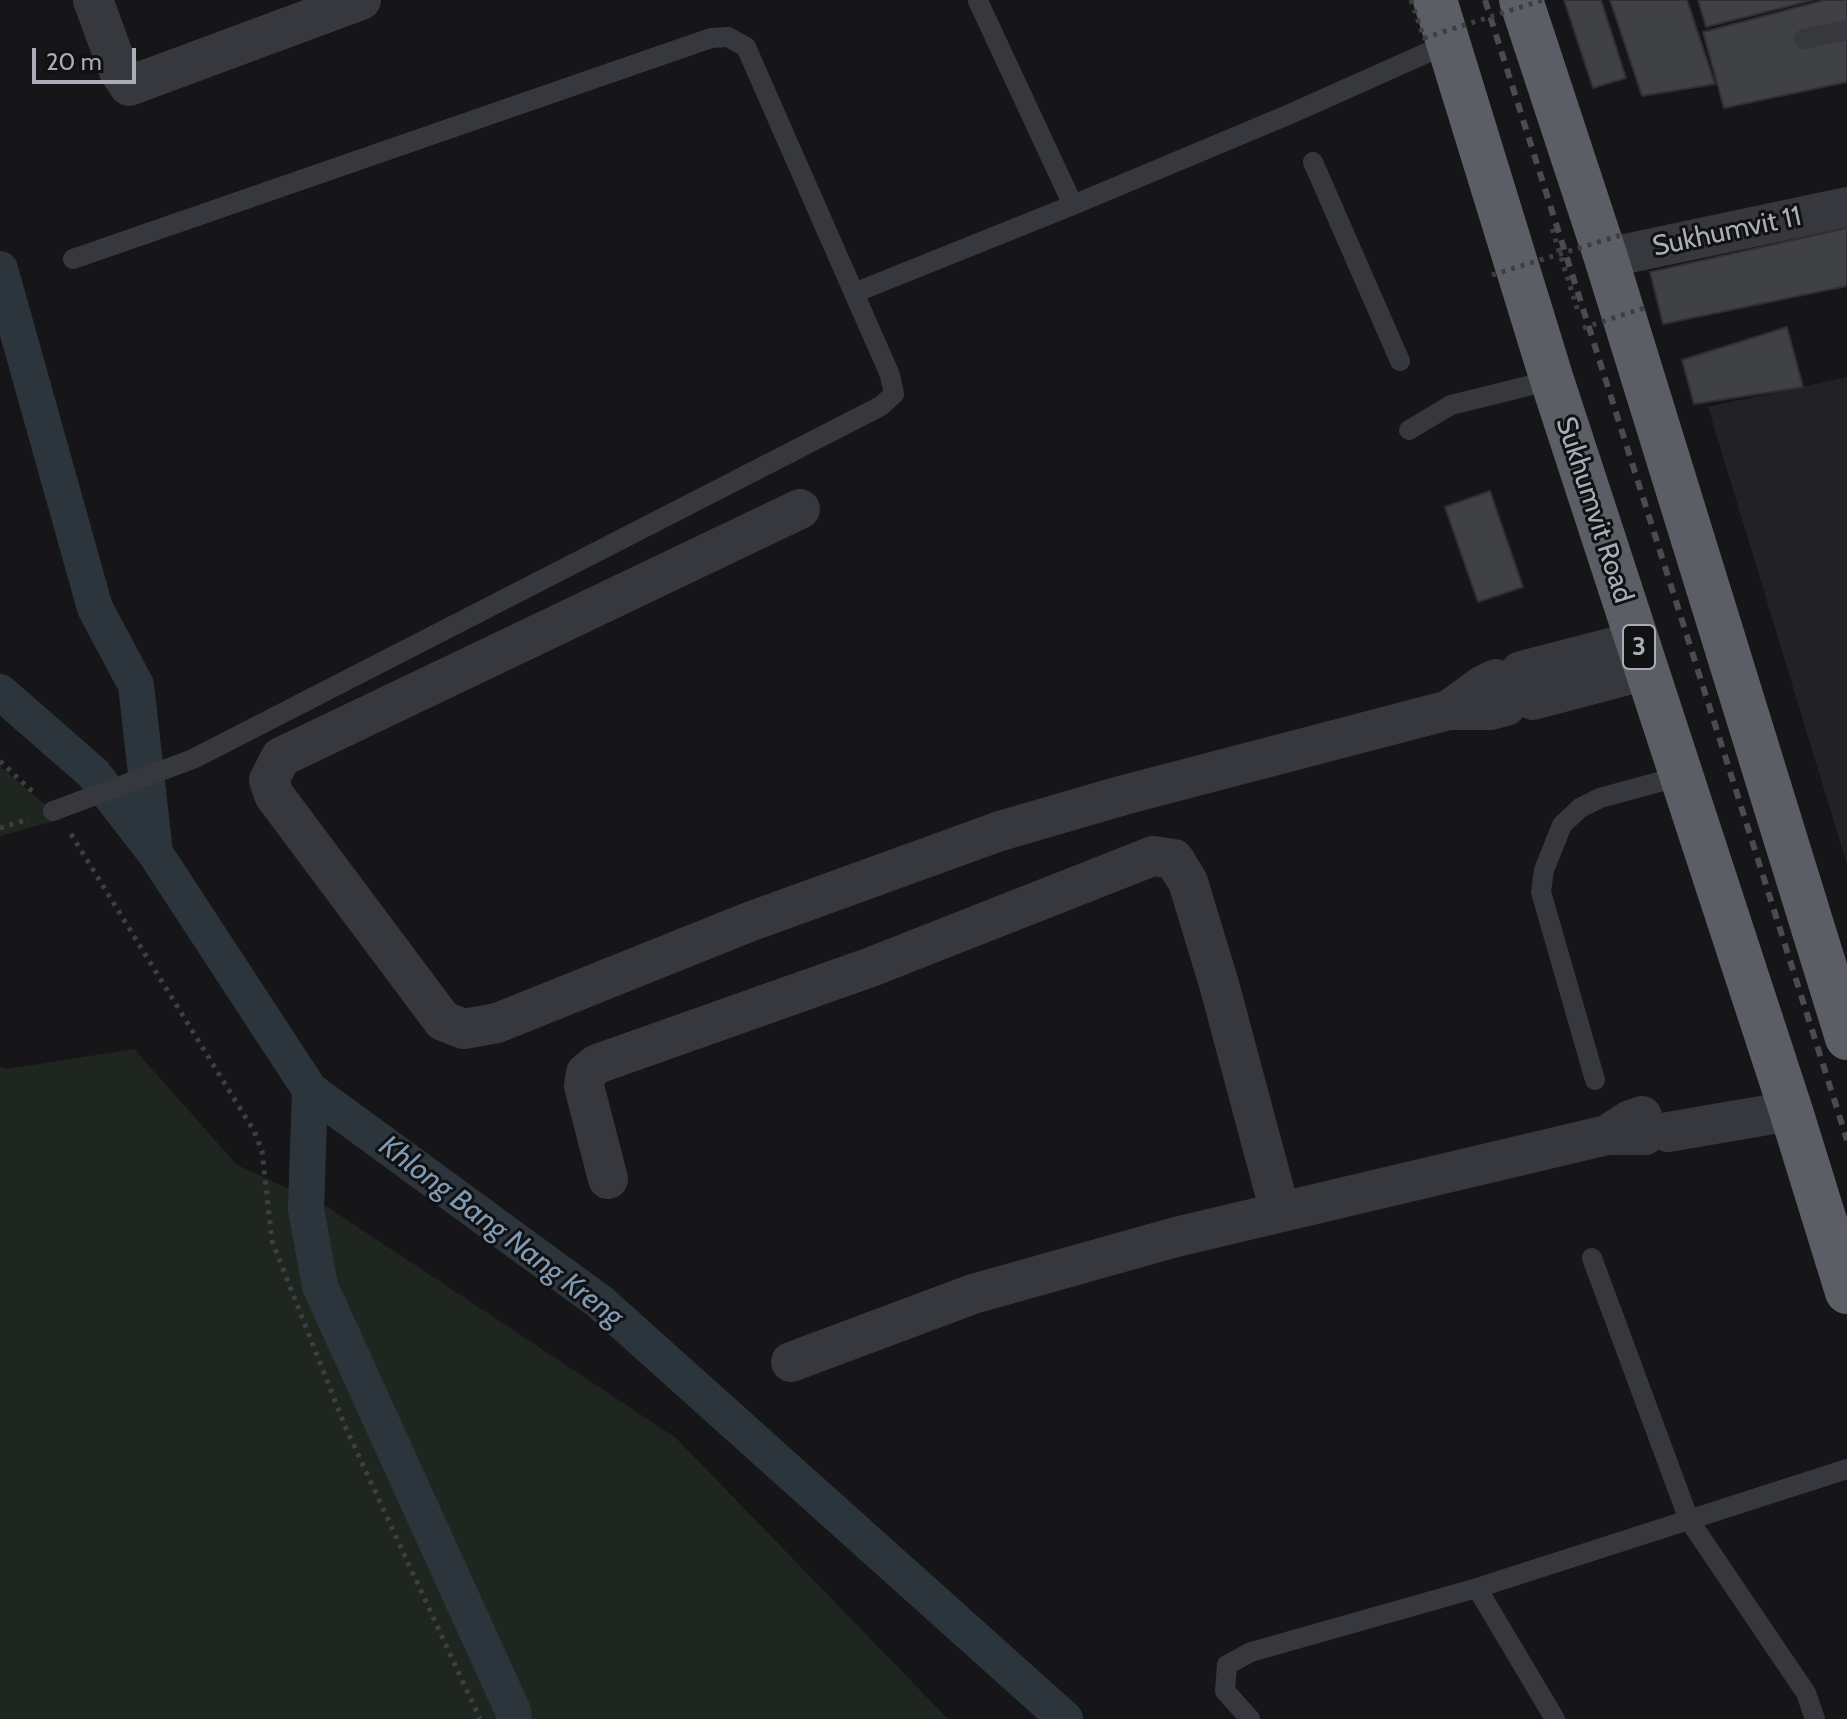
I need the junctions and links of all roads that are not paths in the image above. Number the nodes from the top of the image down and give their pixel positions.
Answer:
1 (93, 0) edge
2 (361, 0) edge
3 (1435, 0) edge
4 (1521, 0) edge
5 (978, 1) edge
6 (1847, 30) edge
7 (1804, 39) dead end
8 (1449, 43) junction
9 (1313, 162) dead end
10 (1073, 205) junction
11 (1847, 207) edge
12 (1614, 246) junction
13 (73, 259) dead end
14 (854, 293) junction
15 (1400, 361) dead end
16 (1552, 380) junction
17 (1409, 430) dead end
18 (800, 509) dead end
19 (1642, 655) junction
20 (1681, 776) junction
21 (57, 810) road end
22 (1847, 1038) edge
23 (1595, 1080) dead end
24 (1787, 1101) junction
25 (608, 1179) dead end
26 (1280, 1212) junction
27 (1592, 1258) dead end
28 (1847, 1292) edge
29 (791, 1362) dead end
30 (1847, 1469) edge
31 (1689, 1520) junction
32 (1477, 1588) junction
33 (1250, 1719) edge
34 (1555, 1719) edge
35 (1815, 1719) edge

1 - 2 street
3 - 8 highway, Sukhumvit Road / 3
4 - 12 highway
5 - 10 lane
6 - 7 lane
8 - 10 lane
8 - 16 highway, Sukhumvit Road / 3
9 - 15 lane
10 - 14 lane
11 - 12 street, Sukhumvit 11
12 - 22 highway
13 - 14 lane
14 - 21 lane
16 - 17 lane
16 - 19 highway, Sukhumvit Road / 3
18 - 19 street
19 - 20 highway, Sukhumvit Road / 3
20 - 23 lane
20 - 24 highway, Sukhumvit Road / 3
24 - 26 street
24 - 28 highway, Sukhumvit Road / 3
25 - 26 street
26 - 29 street
27 - 31 lane
30 - 31 lane
31 - 32 lane
31 - 35 lane
32 - 33 lane
32 - 34 lane

